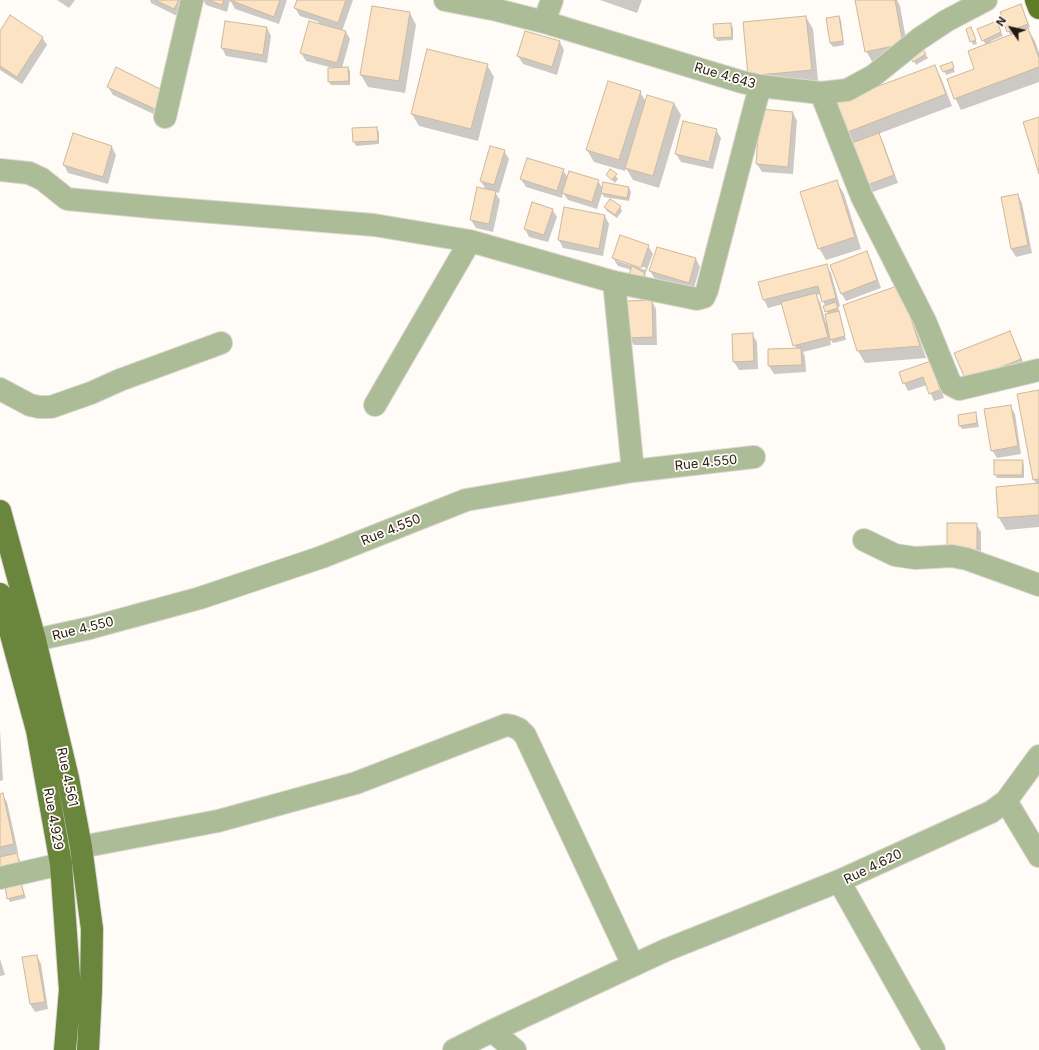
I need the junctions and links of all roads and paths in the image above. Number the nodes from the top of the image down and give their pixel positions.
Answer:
1 (192, 0) edge
2 (445, 0) edge
3 (552, 0) edge
4 (986, 0) edge
5 (1030, 0) edge
6 (1037, 0) edge
7 (1039, 8) edge
8 (544, 22) junction
9 (760, 86) junction
10 (821, 93) junction
11 (165, 117) dead end
12 (0, 170) edge
13 (470, 241) junction
14 (614, 282) junction
15 (221, 343) dead end
16 (1039, 370) edge
17 (0, 389) edge
18 (376, 405) dead end
19 (754, 457) dead end
20 (633, 471) junction
21 (0, 511) edge
22 (864, 540) dead end
23 (1039, 585) edge
24 (0, 594) edge
25 (35, 640) junction
26 (1039, 756) edge
27 (1006, 801) junction
28 (81, 847) junction
29 (1039, 856) edge
30 (61, 864) junction
31 (0, 878) edge
32 (839, 881) junction
33 (633, 965) junction
34 (492, 1031) junction
35 (65, 1050) edge
36 (88, 1050) edge
37 (454, 1050) edge
38 (515, 1050) edge
39 (934, 1050) edge

1 - 11 street
2 - 8 street, Rue 4.643
3 - 8 street
4 - 10 street, Rue 4.643
5 - 6 street
6 - 7 highway
8 - 9 street, Rue 4.643
9 - 10 street, Rue 4.643
9 - 14 street
10 - 16 street
12 - 13 street
13 - 14 street
13 - 18 street
14 - 20 street
15 - 17 street
19 - 20 street, Rue 4.550
20 - 25 street, Rue 4.550
21 - 25 main road, Rue 4.561
22 - 23 street
24 - 30 main road, Rue 4.929
25 - 28 main road, Rue 4.561
26 - 27 street, Rue 4.620
27 - 29 street
27 - 32 street, Rue 4.620
28 - 33 street
28 - 36 main road, Rue 4.561
30 - 31 street
30 - 35 main road, Rue 4.929
32 - 33 street
32 - 39 street, Rue 4.620
33 - 34 street
34 - 37 street
34 - 38 street

